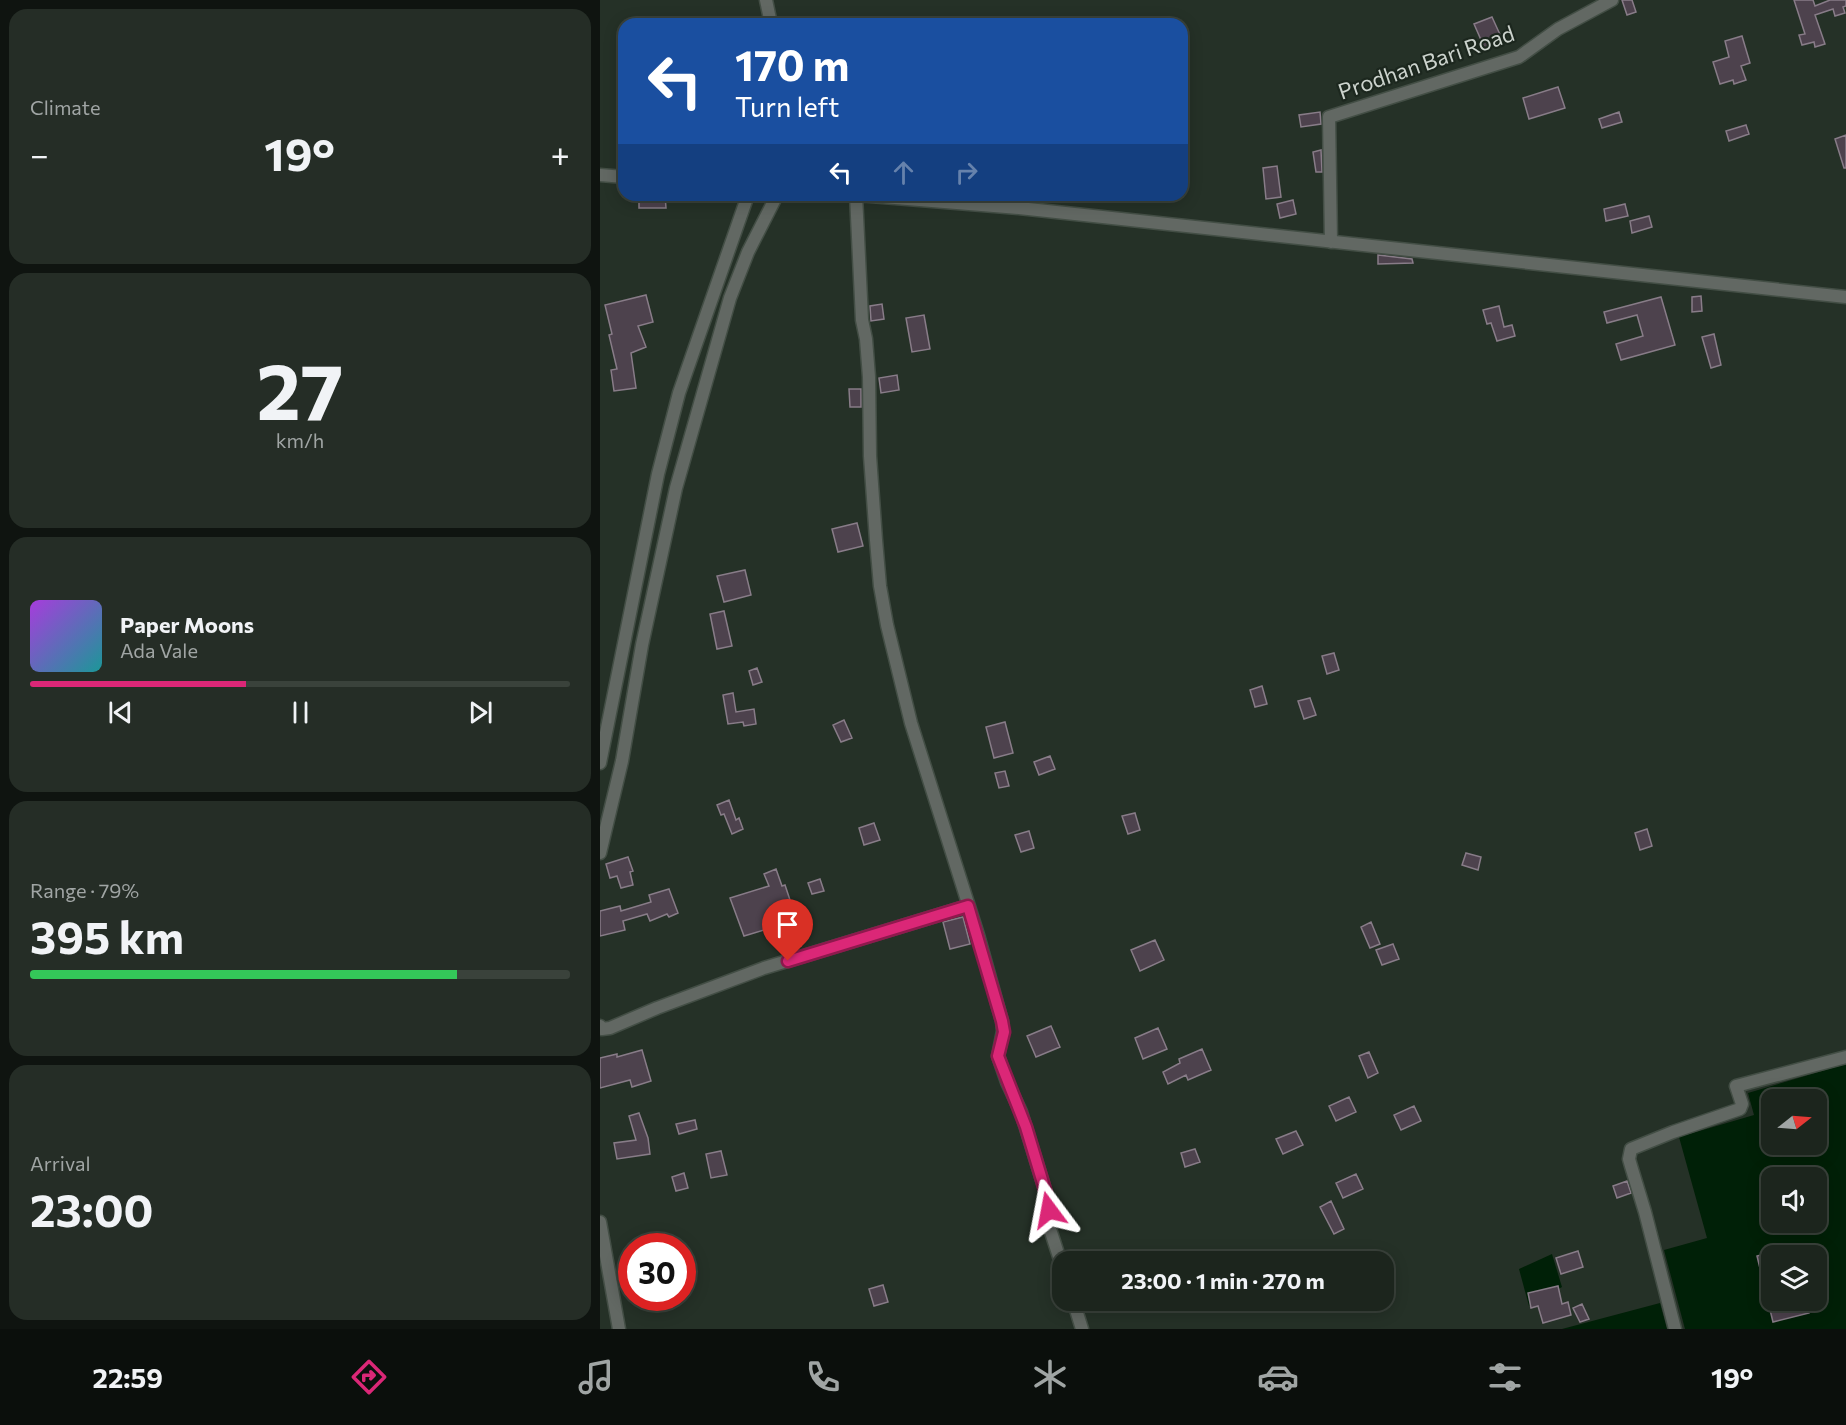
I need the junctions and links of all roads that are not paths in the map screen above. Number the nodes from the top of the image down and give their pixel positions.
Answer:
1 (766, 0) edge
2 (1605, 2) edge
3 (770, 18) edge
4 (600, 175) edge
5 (618, 176) edge
6 (746, 201) edge
7 (774, 201) edge
8 (857, 201) edge
9 (932, 201) edge
10 (1331, 242) junction
11 (1846, 297) edge
12 (600, 763) edge
13 (600, 853) edge
14 (968, 906) junction
15 (600, 1026) edge
16 (1846, 1057) edge
17 (600, 1222) edge
18 (1057, 1251) edge
19 (1076, 1311) edge
20 (619, 1329) edge
21 (1082, 1329) edge
22 (1675, 1329) edge

1 - 3 street
2 - 10 street, Prodhan Bari Road
4 - 5 street
6 - 12 street
7 - 13 street
8 - 14 street
9 - 10 street
10 - 11 street
14 - 15 street
14 - 18 street
16 - 22 street
17 - 20 street
19 - 21 street

